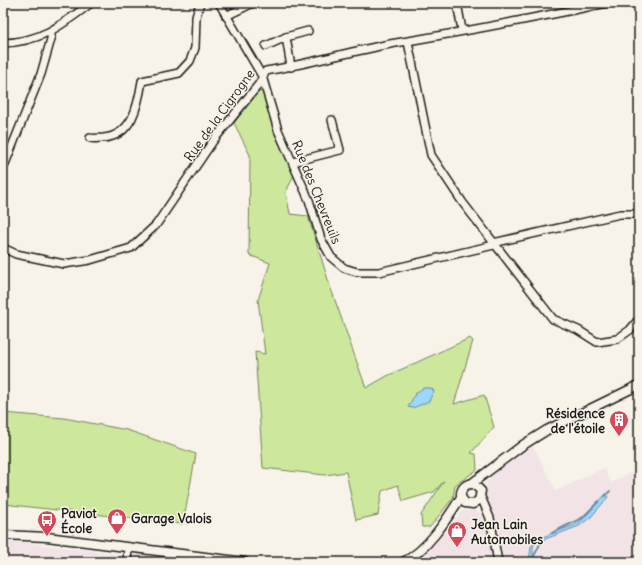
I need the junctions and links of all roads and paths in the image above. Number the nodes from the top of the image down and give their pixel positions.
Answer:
1 (91, 3) edge
2 (200, 3) edge
3 (218, 3) edge
4 (253, 3) edge
5 (457, 3) edge
6 (607, 3) edge
7 (226, 16) junction
8 (462, 30) junction
9 (51, 32) junction
10 (308, 32) dead end
11 (286, 37) junction
12 (3, 42) edge
13 (408, 42) junction
14 (266, 46) dead end
15 (291, 67) junction
16 (262, 76) junction
17 (332, 120) dead end
18 (90, 138) dead end
19 (293, 162) junction
20 (3, 169) edge
21 (639, 214) edge
22 (494, 244) junction
23 (3, 248) edge
24 (639, 319) edge
25 (639, 385) edge
26 (639, 392) edge
27 (574, 418) junction
28 (495, 466) junction
29 (471, 484) junction
30 (481, 494) junction
31 (461, 497) junction
32 (471, 504) junction
33 (487, 511) junction
34 (444, 522) junction
35 (3, 535) edge
36 (128, 548) junction
37 (127, 562) edge
38 (245, 562) edge
39 (403, 562) edge
40 (498, 562) edge

1 - 9 street
2 - 18 street
3 - 7 street, Rue des Chevreuils
4 - 7 street
5 - 8 street
6 - 8 street, Rue de la Cigrogne
7 - 16 street, Rue des Chevreuils
8 - 13 street, Rue de la Cigrogne
9 - 12 street
9 - 20 street
10 - 11 street
11 - 14 street
11 - 15 street
13 - 15 street, Rue de la Cigrogne
13 - 22 street
15 - 16 street, Rue de la Cigrogne
16 - 19 street, Rue des Chevreuils
16 - 23 street, Rue de la Cigrogne
17 - 19 street
19 - 22 street, Rue des Chevreuils
21 - 22 street, Rue des Chevreuils
22 - 24 street
25 - 27 main road
26 - 27 main road
27 - 28 main road
28 - 29 main road
28 - 30 main road
29 - 30 main road
29 - 31 main road
30 - 32 main road
30 - 33 street
31 - 32 main road
31 - 34 main road
32 - 33 street
32 - 34 main road
33 - 40 street
34 - 39 main road
35 - 36 main road
36 - 37 street
36 - 38 main road

